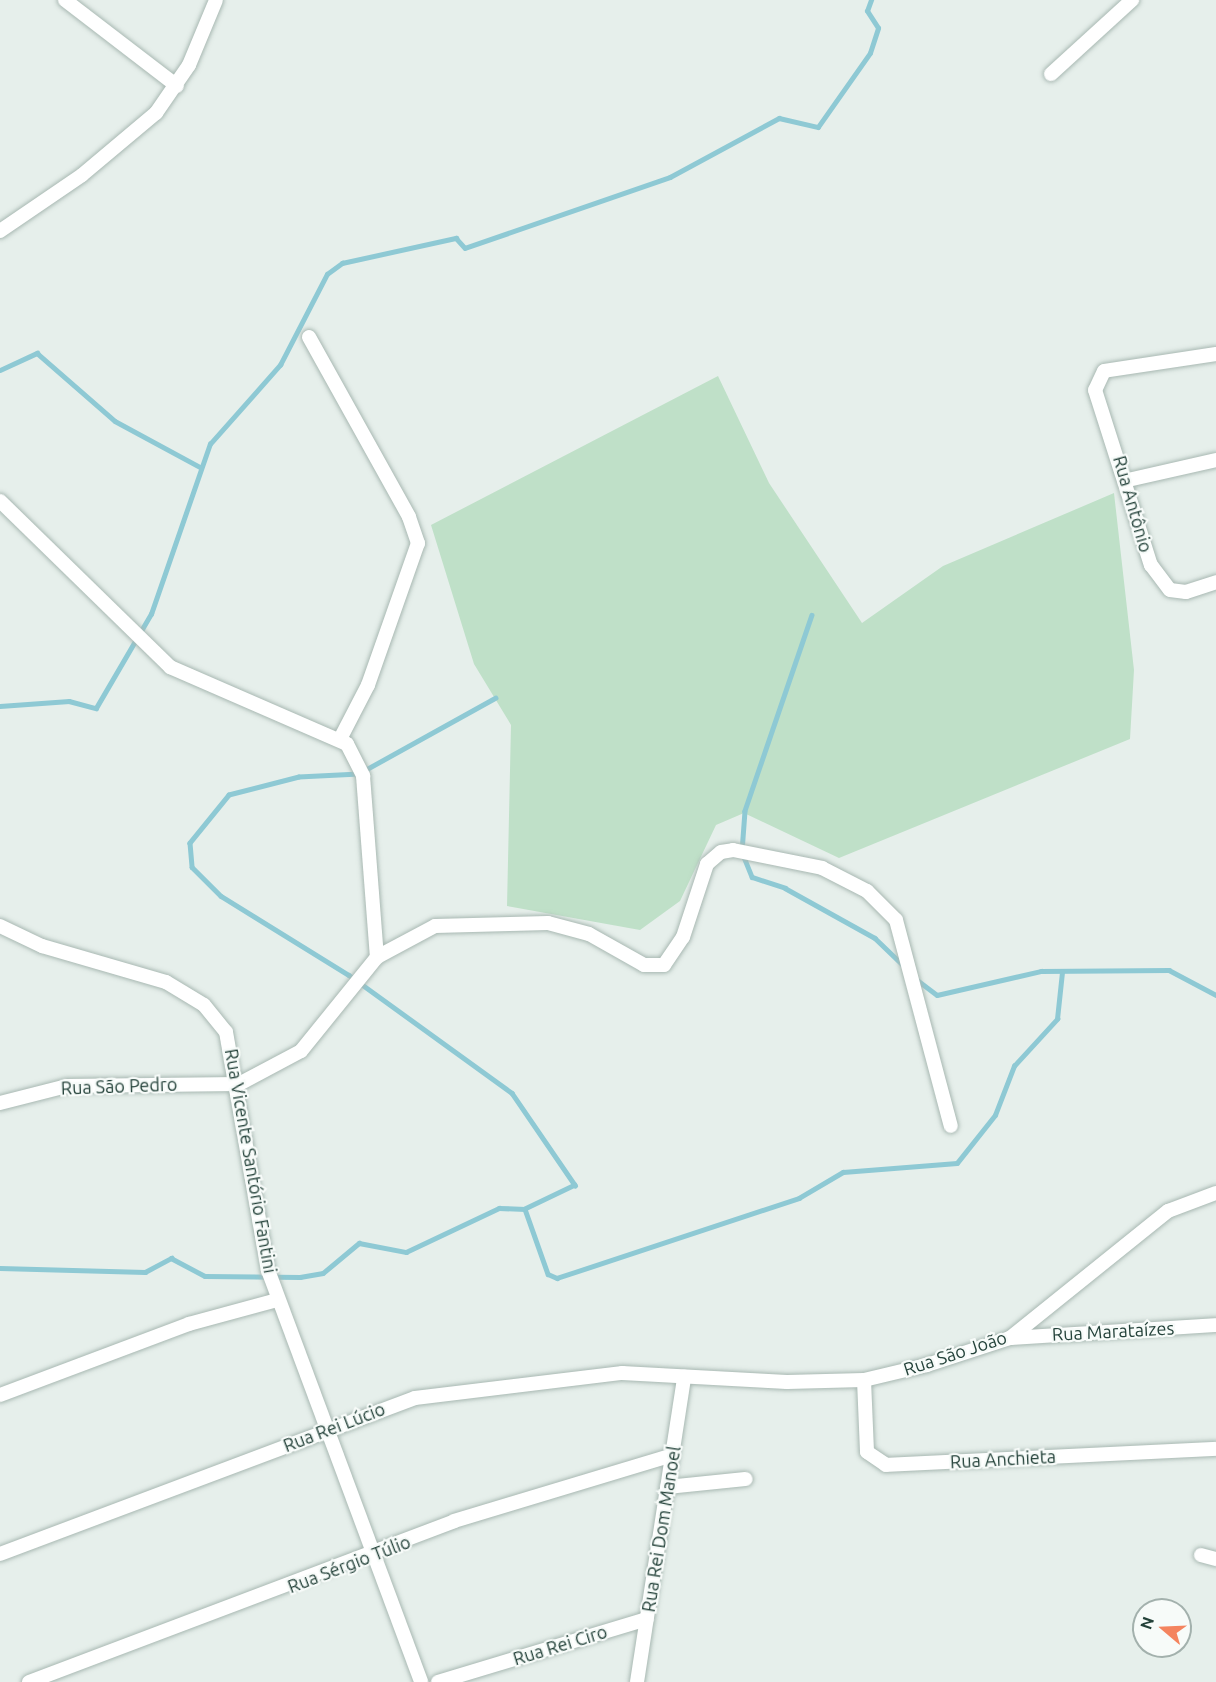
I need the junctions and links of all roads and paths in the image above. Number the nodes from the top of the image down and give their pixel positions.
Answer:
1 (65, 0) edge
2 (216, 0) edge
3 (1132, 0) edge
4 (1051, 74) dead end
5 (177, 86) junction
6 (0, 231) edge
7 (309, 337) dead end
8 (1216, 354) edge
9 (1216, 460) edge
10 (1128, 480) junction
11 (0, 501) edge
12 (1216, 582) edge
13 (340, 739) junction
14 (0, 926) edge
15 (377, 957) junction
16 (239, 1084) junction
17 (0, 1102) edge
18 (951, 1126) dead end
19 (1216, 1193) edge
20 (277, 1299) junction
21 (1216, 1325) edge
22 (1010, 1338) junction
23 (684, 1377) junction
24 (864, 1380) junction
25 (0, 1395) edge
26 (330, 1427) junction
27 (1216, 1449) edge
28 (672, 1455) junction
29 (746, 1479) dead end
30 (667, 1487) junction
31 (0, 1554) edge
32 (376, 1555) junction
33 (1202, 1555) dead end
34 (1216, 1559) edge
35 (647, 1619) junction
36 (29, 1682) edge
37 (421, 1682) edge
38 (438, 1682) edge
39 (637, 1682) edge

1 - 5 street
2 - 5 street
3 - 4 street
5 - 6 street
7 - 13 street
8 - 10 street, Rua Antônio
9 - 10 street
10 - 12 street, Rua Antônio
11 - 13 street
13 - 15 street
14 - 16 street, Rua Vicente Santório Fantini
15 - 16 street
15 - 18 street
16 - 17 street, Rua São Pedro
16 - 20 street, Rua Vicente Santório Fantini
19 - 22 street, Rua São João
20 - 25 street
20 - 26 street, Rua Vicente Santório Fantini
21 - 22 street, Rua Marataízes
22 - 24 street, Rua São João
23 - 24 street, Rua São João
23 - 26 street, Rua Rei Lúcio
23 - 28 street, Rua Rei Dom Manoel
24 - 27 street, Rua Anchieta
26 - 31 street, Rua Rei Lúcio
26 - 32 street, Rua Vicente Santório Fantini
28 - 30 street, Rua Rei Dom Manoel
28 - 32 street, Rua Sérgio Túlio
29 - 30 street
30 - 35 street, Rua Rei Dom Manoel
32 - 36 street, Rua Sérgio Túlio
32 - 37 street, Rua Vicente Santório Fantini
33 - 34 street
35 - 38 street, Rua Rei Ciro
35 - 39 street, Rua Rei Dom Manoel

